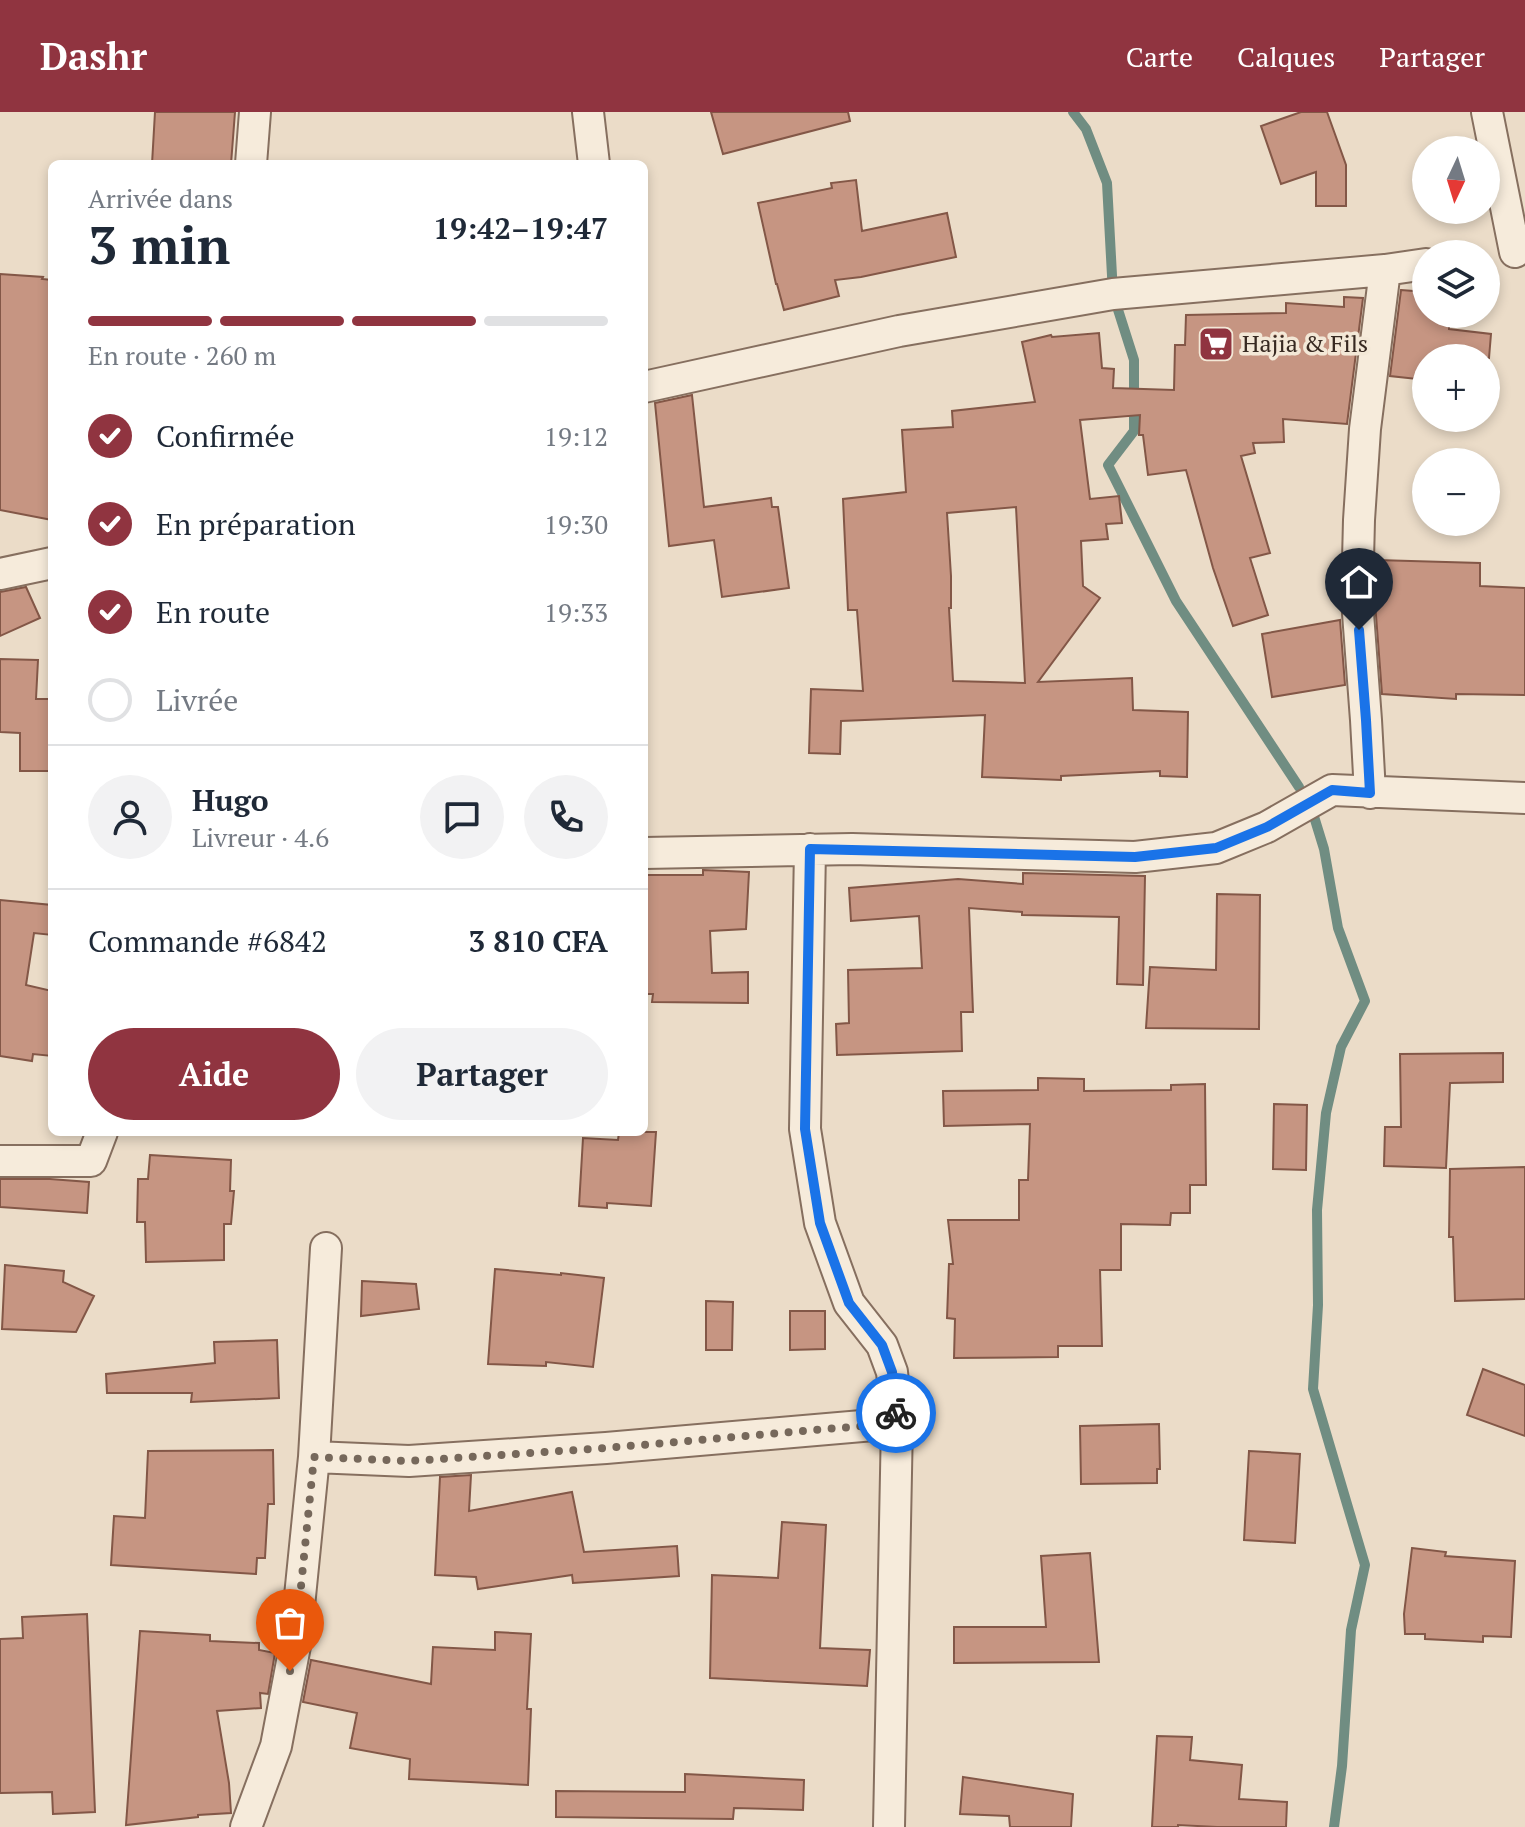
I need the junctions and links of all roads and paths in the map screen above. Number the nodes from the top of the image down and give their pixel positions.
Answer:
1 (255, 112) edge
2 (588, 112) edge
3 (1487, 112) edge
4 (251, 160) edge
5 (594, 160) edge
6 (1509, 253) edge
7 (1412, 266) edge
8 (1385, 270) junction
9 (648, 386) edge
10 (48, 564) edge
11 (0, 574) edge
12 (1370, 793) junction
13 (1525, 798) edge
14 (810, 849) junction
15 (648, 853) edge
16 (100, 1136) edge
17 (0, 1161) edge
18 (326, 1248) dead end
19 (897, 1423) junction
20 (314, 1457) junction
21 (246, 1827) edge
22 (889, 1827) edge

1 - 4 street
2 - 5 street
3 - 6 street
7 - 8 street
8 - 9 street
8 - 12 street
10 - 11 street
12 - 13 street
12 - 14 street
14 - 15 street
14 - 19 street
16 - 17 street
18 - 20 street
19 - 20 street
19 - 22 street
20 - 21 street

